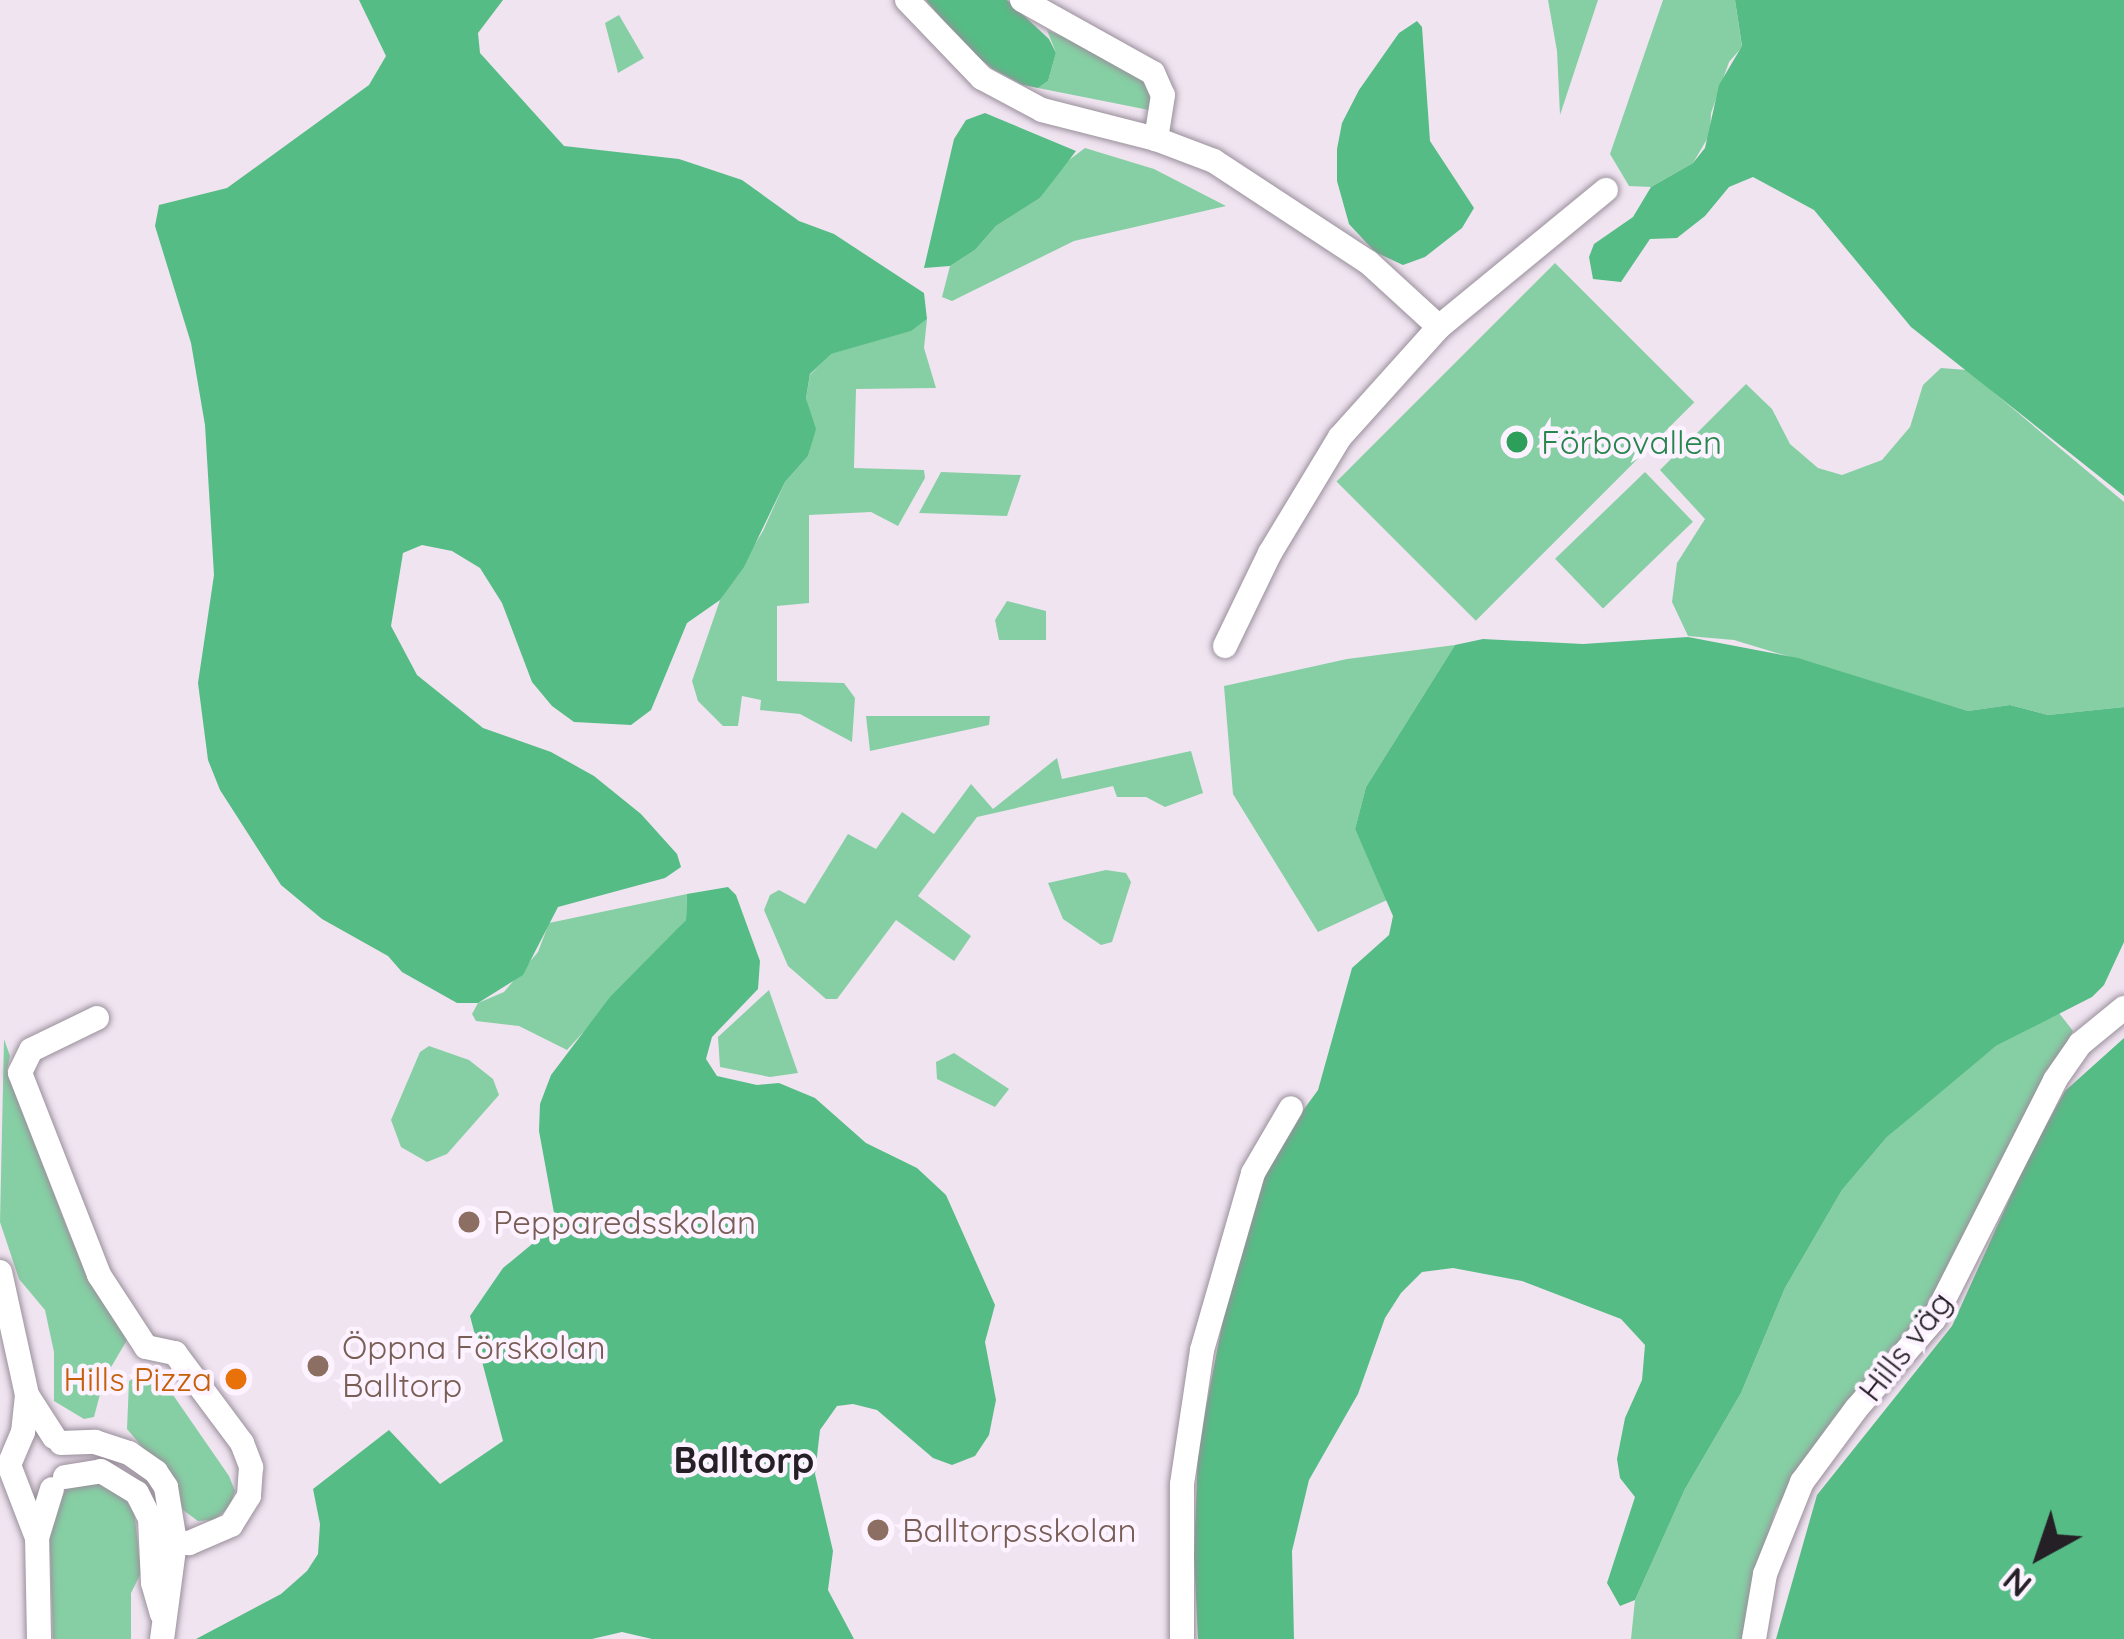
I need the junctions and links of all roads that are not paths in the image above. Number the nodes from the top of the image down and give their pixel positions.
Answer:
1 (907, 0) edge
2 (1022, 0) edge
3 (1156, 139) junction
4 (1606, 190) dead end
5 (1439, 327) junction
6 (1225, 646) dead end
7 (2124, 1008) edge
8 (97, 1018) dead end
9 (1291, 1108) dead end
10 (0, 1272) edge
11 (27, 1395) junction
12 (20, 1439) junction
13 (58, 1440) junction
14 (14, 1478) junction
15 (59, 1483) junction
16 (37, 1538) junction
17 (164, 1542) junction
18 (162, 1628) edge
19 (39, 1639) edge
20 (1182, 1639) edge
21 (1754, 1639) edge

1 - 3 street
2 - 3 street
3 - 5 street
4 - 5 street
5 - 6 street
7 - 21 street, Hills väg
8 - 17 street
9 - 20 street
10 - 11 street
11 - 12 street
11 - 13 street
12 - 13 street
12 - 14 street
13 - 15 street
13 - 17 street
14 - 15 street
14 - 16 street
15 - 16 street
15 - 17 street
16 - 19 street
17 - 18 street

